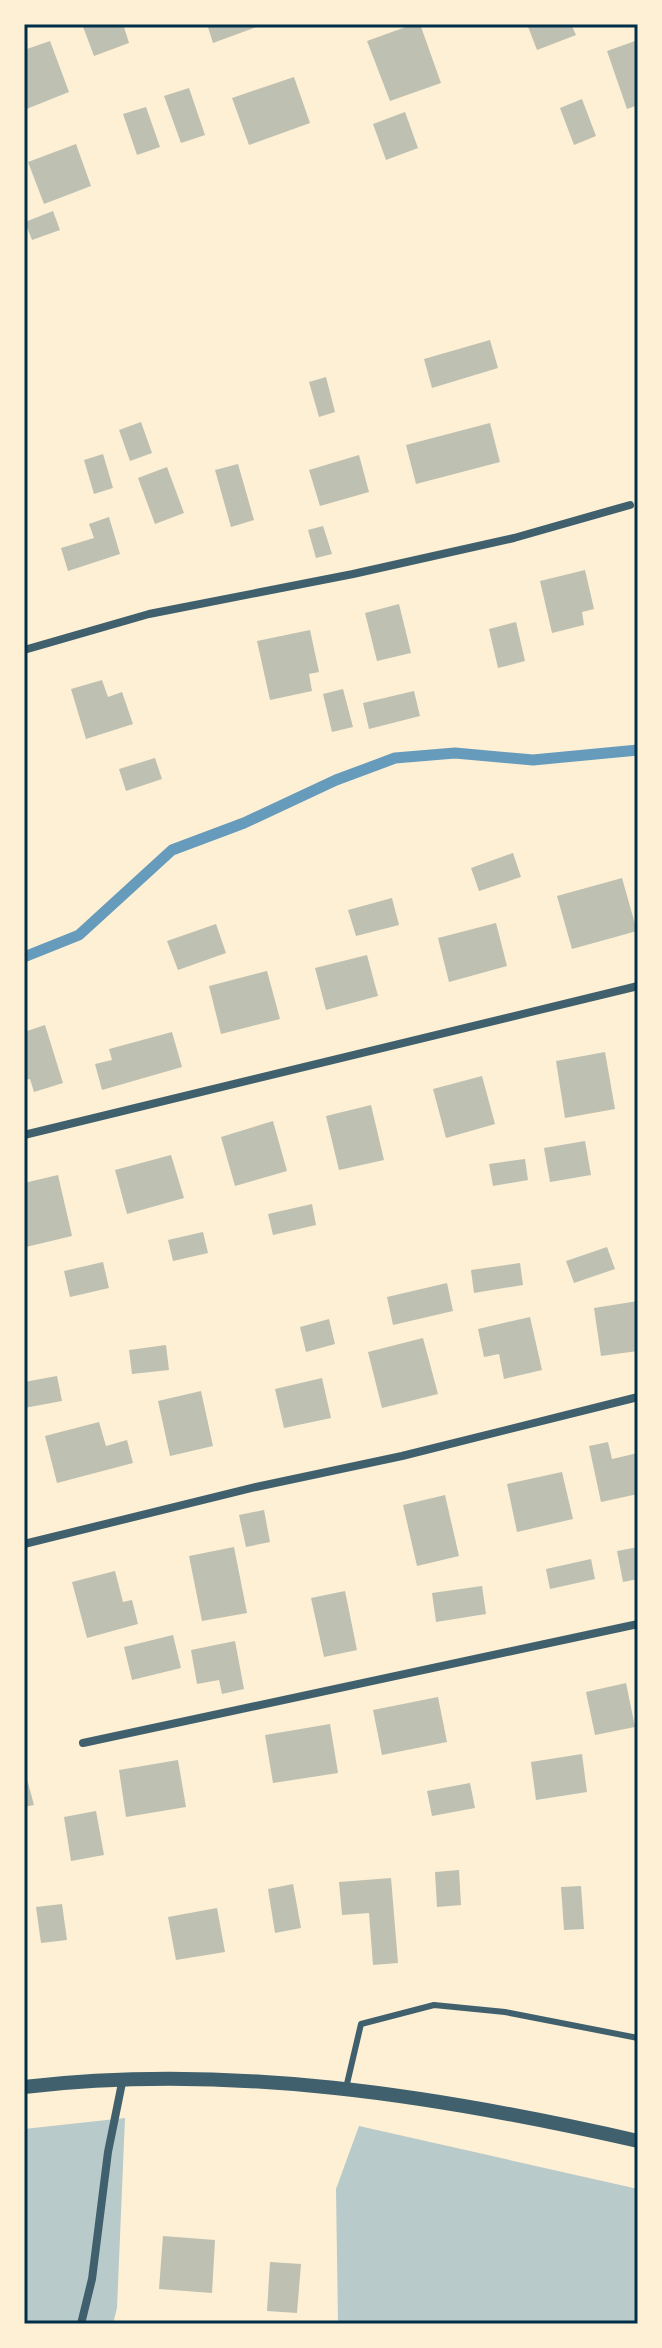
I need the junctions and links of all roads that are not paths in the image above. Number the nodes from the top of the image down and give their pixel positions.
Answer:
1 (630, 505) dead end
2 (24, 650) edge
3 (638, 986) edge
4 (24, 1135) edge
5 (638, 1397) edge
6 (24, 1544) edge
7 (638, 1624) edge
8 (83, 1743) dead end
9 (638, 2038) edge
10 (123, 2078) junction
11 (24, 2087) edge
12 (346, 2088) junction
13 (638, 2141) edge
14 (81, 2324) edge

1 - 2 street
3 - 4 street
5 - 6 street
7 - 8 street
9 - 12 lane
10 - 11 street
10 - 12 street
10 - 14 street
12 - 13 street

